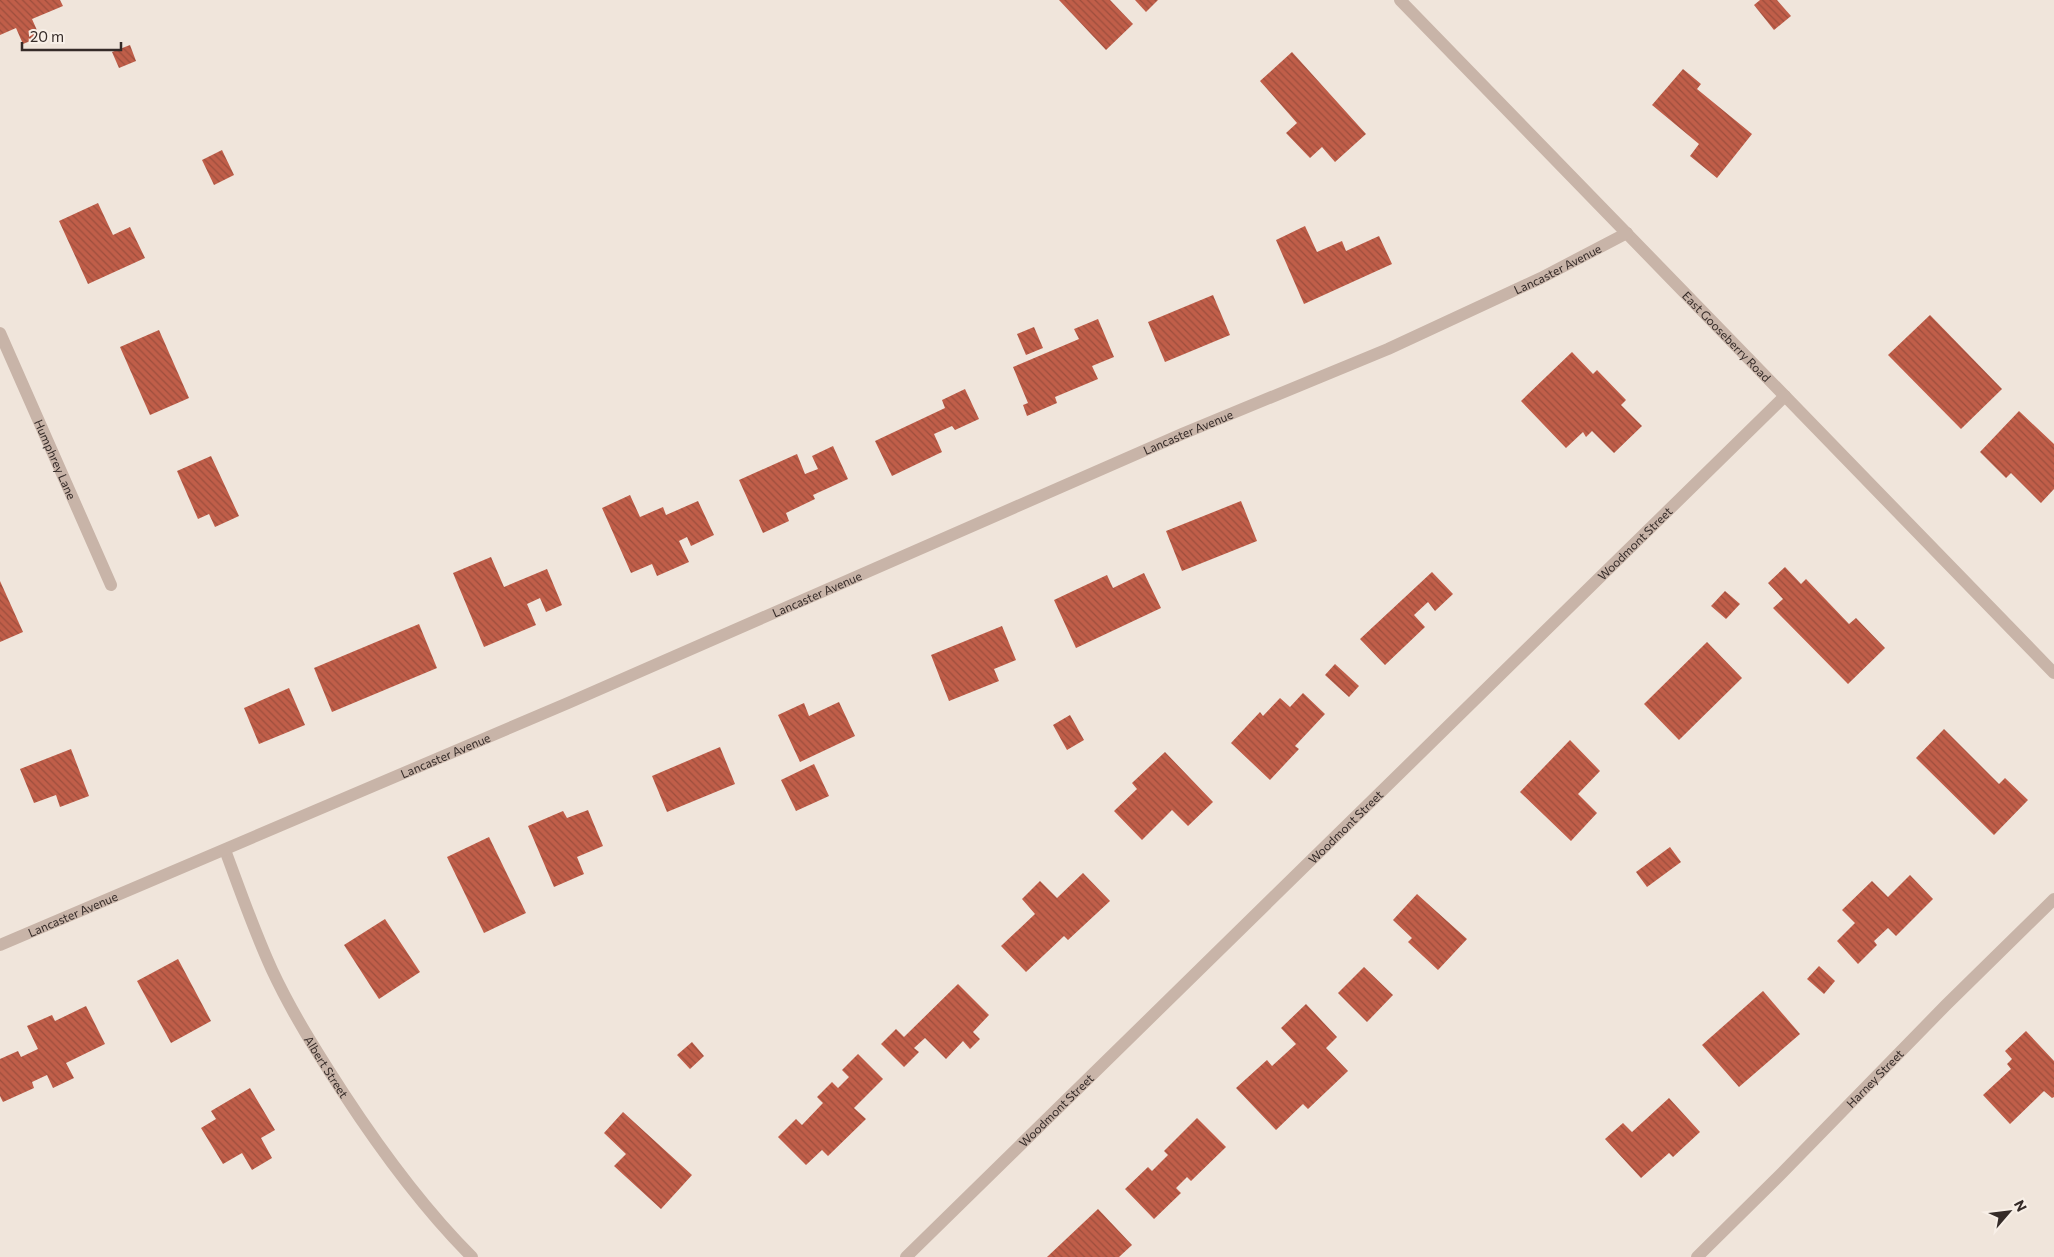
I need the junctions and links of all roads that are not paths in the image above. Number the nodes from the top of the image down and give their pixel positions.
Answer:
1 (1400, 0) edge
2 (1627, 233) junction
3 (0, 333) edge
4 (1785, 396) junction
5 (111, 585) dead end
6 (2054, 673) edge
7 (225, 850) junction
8 (2054, 899) edge
9 (0, 945) edge
10 (1704, 1254) edge
11 (472, 1257) edge
12 (906, 1257) edge

1 - 2 street, East Gooseberry Road
2 - 4 street, East Gooseberry Road
2 - 7 street, Lancaster Avenue
3 - 5 street, Humphrey Lane
4 - 6 street, East Gooseberry Road
4 - 12 street, Woodmont Street
7 - 9 street, Lancaster Avenue
7 - 11 street, Albert Street
8 - 10 street, Harney Street

